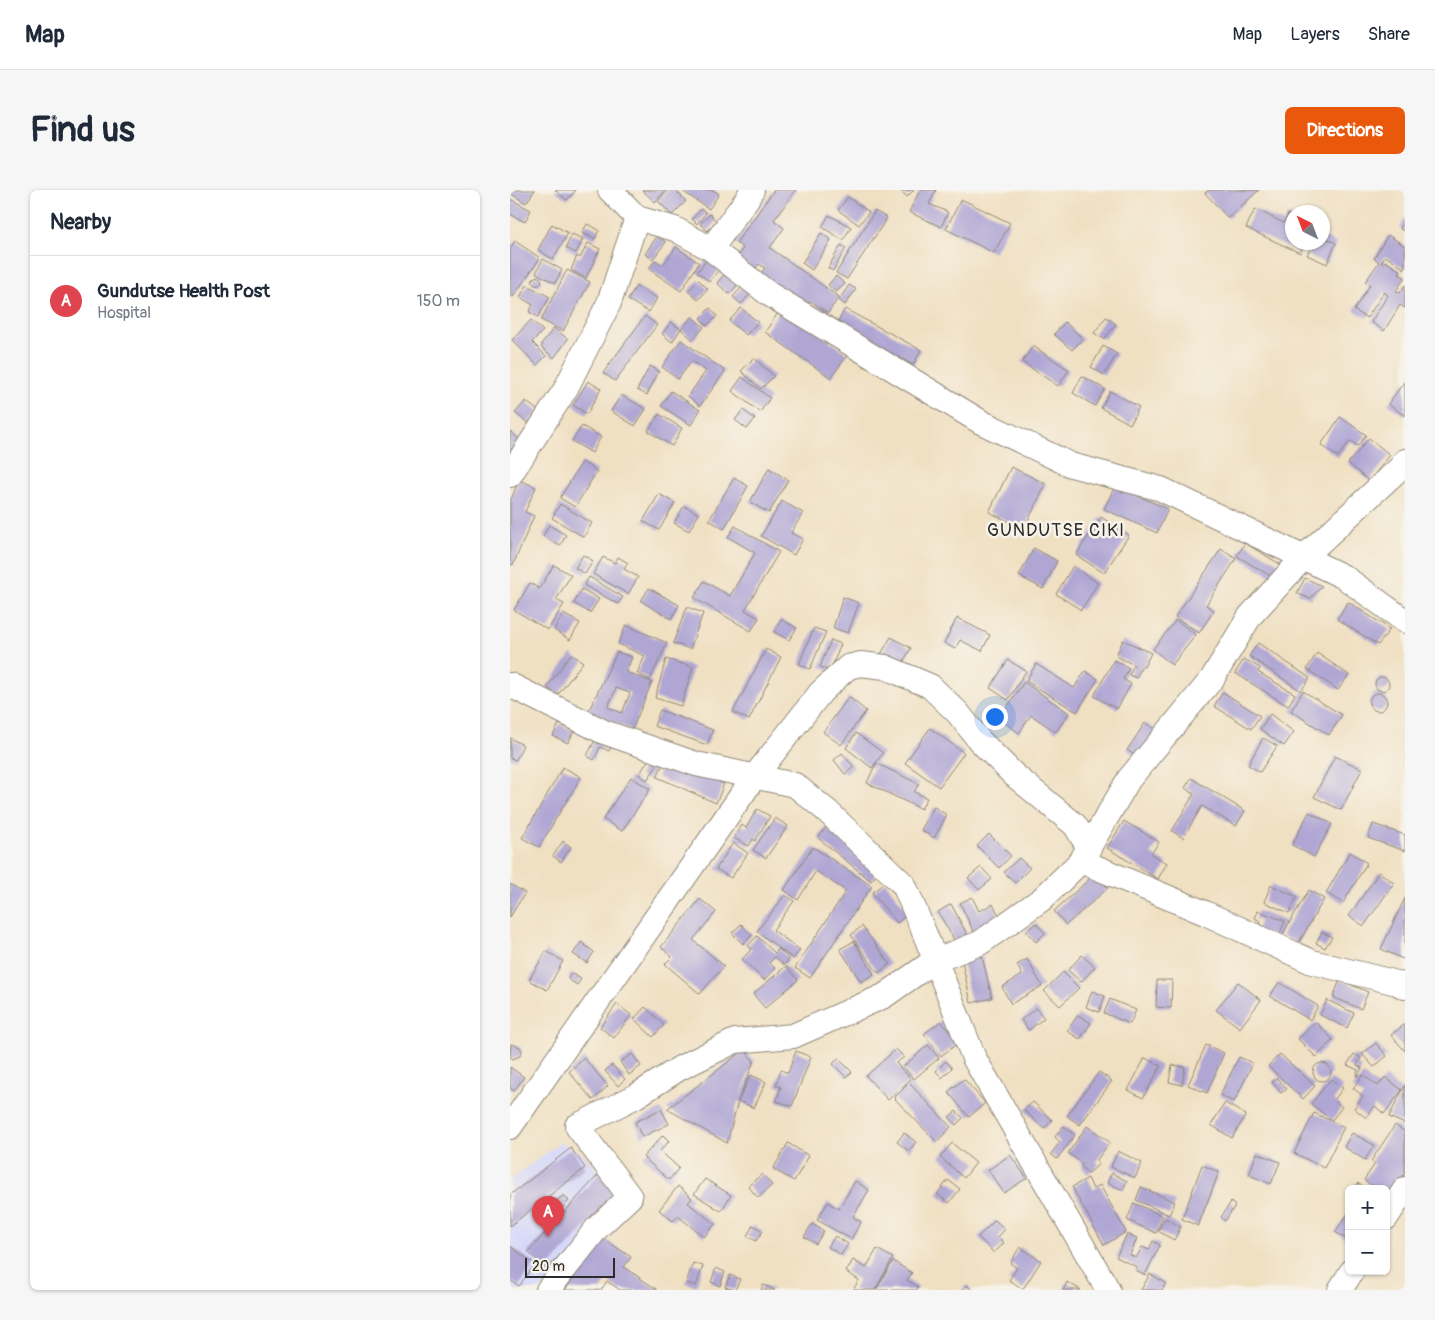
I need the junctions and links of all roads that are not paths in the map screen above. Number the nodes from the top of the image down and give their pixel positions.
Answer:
1 (610, 190) edge
2 (752, 190) edge
3 (637, 218) junction
4 (711, 249) junction
5 (1405, 461) edge
6 (510, 475) edge
7 (1304, 557) junction
8 (1405, 621) edge
9 (510, 685) edge
10 (755, 776) junction
11 (1085, 854) junction
12 (934, 961) junction
13 (1405, 987) edge
14 (510, 1127) edge
15 (1405, 1189) edge
16 (1390, 1212) edge
17 (1349, 1275) edge
18 (548, 1290) edge
19 (1108, 1290) edge
20 (1340, 1290) edge

1 - 3 street
2 - 4 street
3 - 4 street
3 - 6 street
4 - 7 street
5 - 7 street
7 - 8 street
7 - 11 street
9 - 10 street
10 - 11 street
10 - 12 street
10 - 14 street
11 - 12 street
11 - 13 street
12 - 18 street
12 - 19 street
15 - 16 street
17 - 20 street

